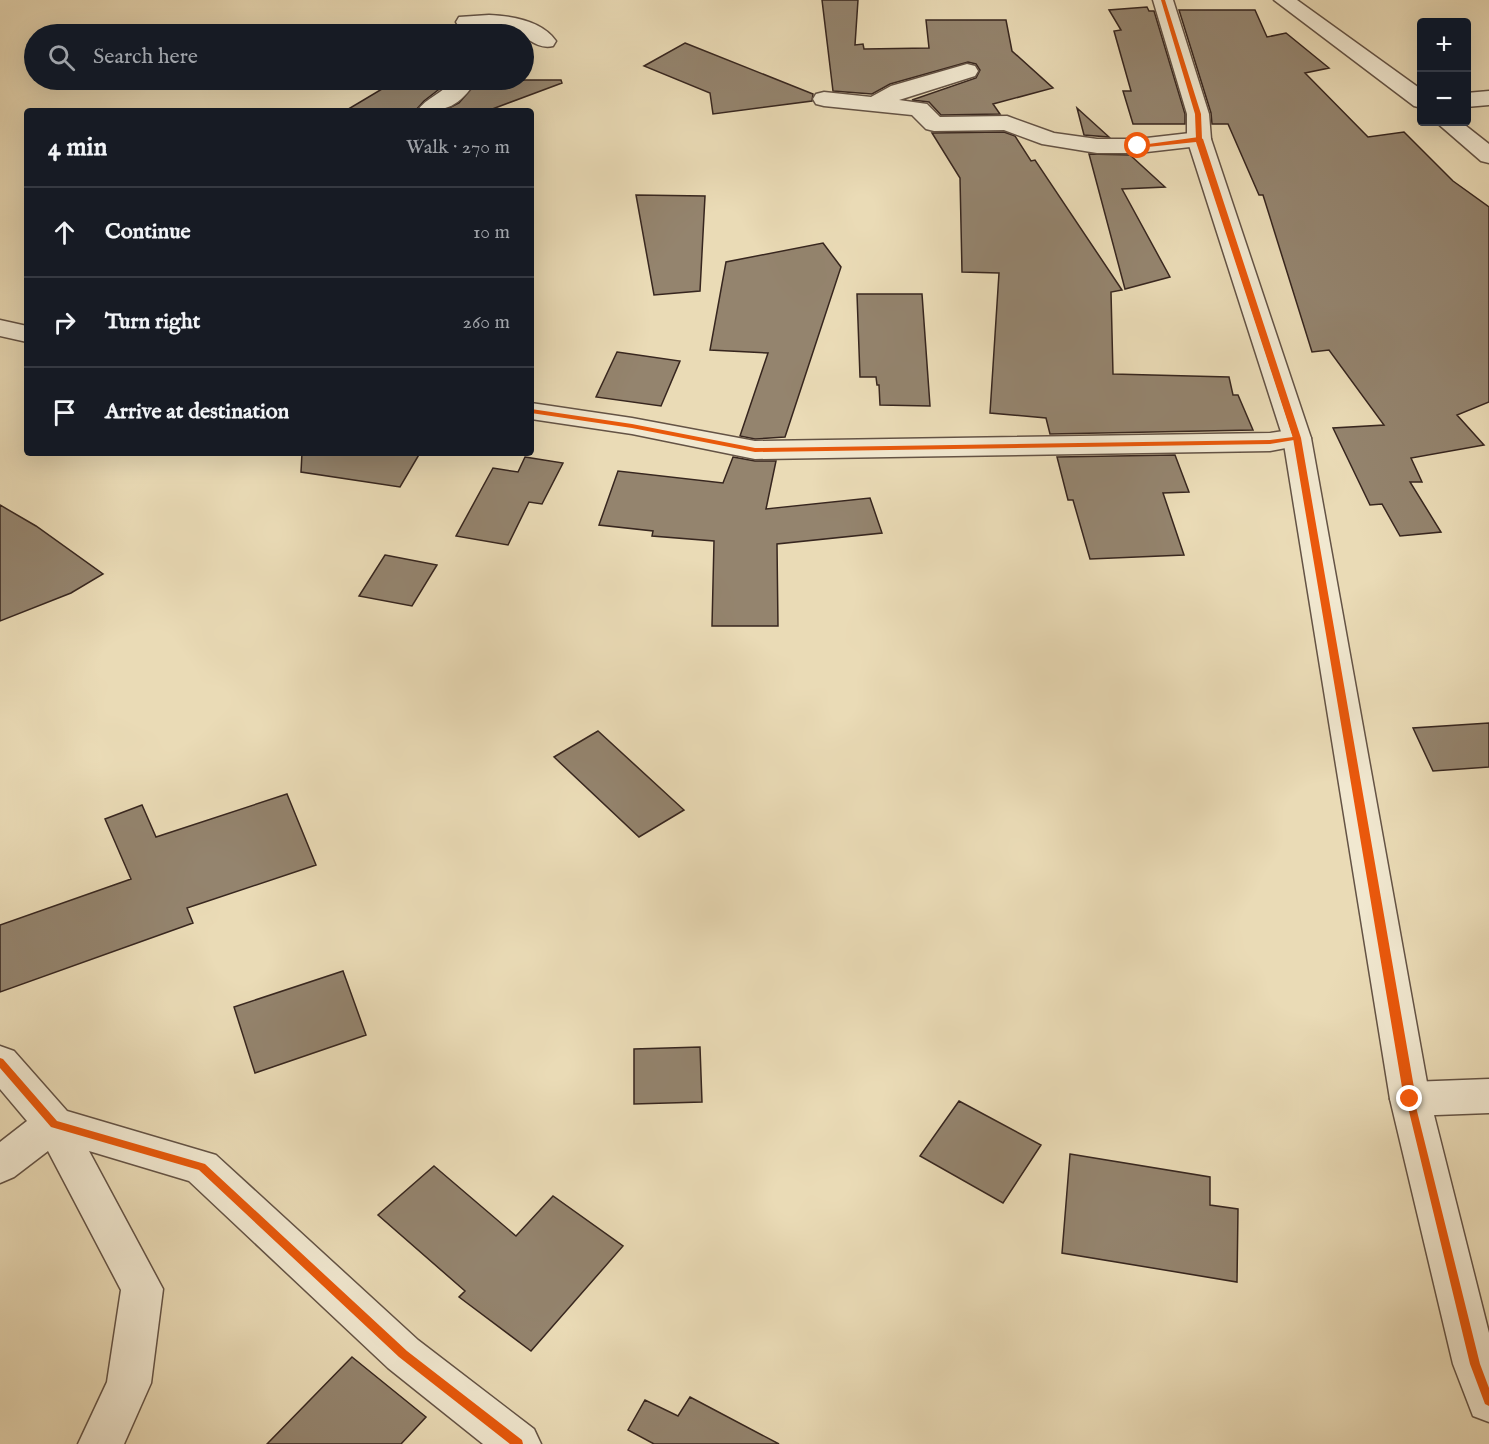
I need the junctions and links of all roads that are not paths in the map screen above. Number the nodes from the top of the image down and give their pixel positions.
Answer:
1 (469, 0) edge
2 (1163, 0) edge
3 (1284, 0) edge
4 (467, 24) edge
5 (484, 24) edge
6 (512, 24) edge
7 (534, 32) edge
8 (545, 41) dead end
9 (967, 71) dead end
10 (457, 90) edge
11 (1417, 97) edge
12 (1489, 98) edge
13 (824, 99) dead end
14 (1471, 100) edge
15 (872, 105) junction
16 (433, 108) edge
17 (1452, 126) edge
18 (1199, 139) junction
19 (1489, 156) edge
20 (0, 328) edge
21 (24, 333) edge
22 (534, 411) edge
23 (1297, 438) junction
24 (0, 1062) edge
25 (1489, 1096) edge
26 (1410, 1099) junction
27 (54, 1124) junction
28 (0, 1165) edge
29 (1489, 1401) edge
30 (101, 1444) edge
31 (518, 1444) edge

1 - 4 street
2 - 18 street
3 - 11 street
5 - 6 street
7 - 8 street
9 - 15 street
10 - 16 street
12 - 14 street
13 - 15 street
15 - 18 street
17 - 19 street
18 - 23 street
20 - 21 street
22 - 23 street
23 - 26 street
24 - 27 street
25 - 26 street
26 - 29 street
27 - 28 street
27 - 30 street
27 - 31 street

